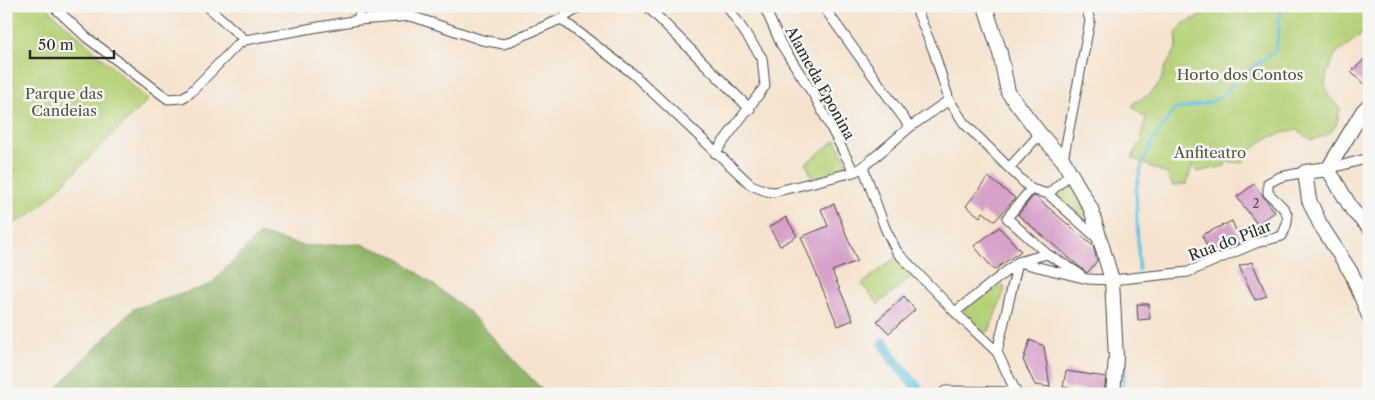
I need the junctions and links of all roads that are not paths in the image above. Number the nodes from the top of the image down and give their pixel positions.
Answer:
1 (53, 6) edge
2 (207, 6) edge
3 (361, 6) edge
4 (394, 6) edge
5 (582, 6) edge
6 (647, 6) edge
7 (727, 6) edge
8 (764, 6) edge
9 (823, 6) edge
10 (915, 6) edge
11 (985, 6) edge
12 (1086, 6) edge
13 (411, 16) junction
14 (562, 18) junction
15 (358, 20) junction
16 (245, 40) junction
17 (949, 100) junction
18 (1369, 106) edge
19 (750, 109) junction
20 (910, 127) junction
21 (1040, 134) junction
22 (715, 153) junction
23 (1369, 158) edge
24 (1063, 160) junction
25 (863, 167) junction
26 (1009, 168) junction
27 (1328, 169) junction
28 (854, 172) junction
29 (1306, 172) junction
30 (1032, 189) junction
31 (1048, 194) junction
32 (1369, 227) edge
33 (1102, 248) junction
34 (1047, 254) junction
35 (1018, 262) junction
36 (1087, 279) junction
37 (1112, 280) junction
38 (955, 312) junction
39 (1369, 316) edge
40 (997, 352) junction
41 (945, 391) dead end
42 (1016, 393) edge
43 (1026, 394) edge
44 (1113, 394) edge

1 - 16 street
2 - 16 street
3 - 15 street
4 - 13 street
5 - 14 street
6 - 19 street
7 - 19 street
8 - 28 street, Alameda Eponina
9 - 20 street
10 - 17 street
11 - 21 street
12 - 24 street
13 - 14 street
13 - 15 street
14 - 22 street
15 - 16 street
17 - 20 street
17 - 26 street
18 - 27 street
19 - 22 street
20 - 25 street
21 - 24 street
21 - 26 street
22 - 28 street
23 - 27 street
24 - 31 street
24 - 33 street
25 - 28 street
25 - 38 street
26 - 30 street
27 - 29 street
27 - 32 street
29 - 37 street, Rua do Pilar
29 - 39 street
30 - 31 street
30 - 34 street
31 - 33 street
33 - 37 street
34 - 35 street
34 - 36 street
35 - 36 street
35 - 38 street
35 - 40 street
36 - 37 street
37 - 44 street
38 - 40 street
40 - 42 street
41 - 42 street
42 - 43 street

